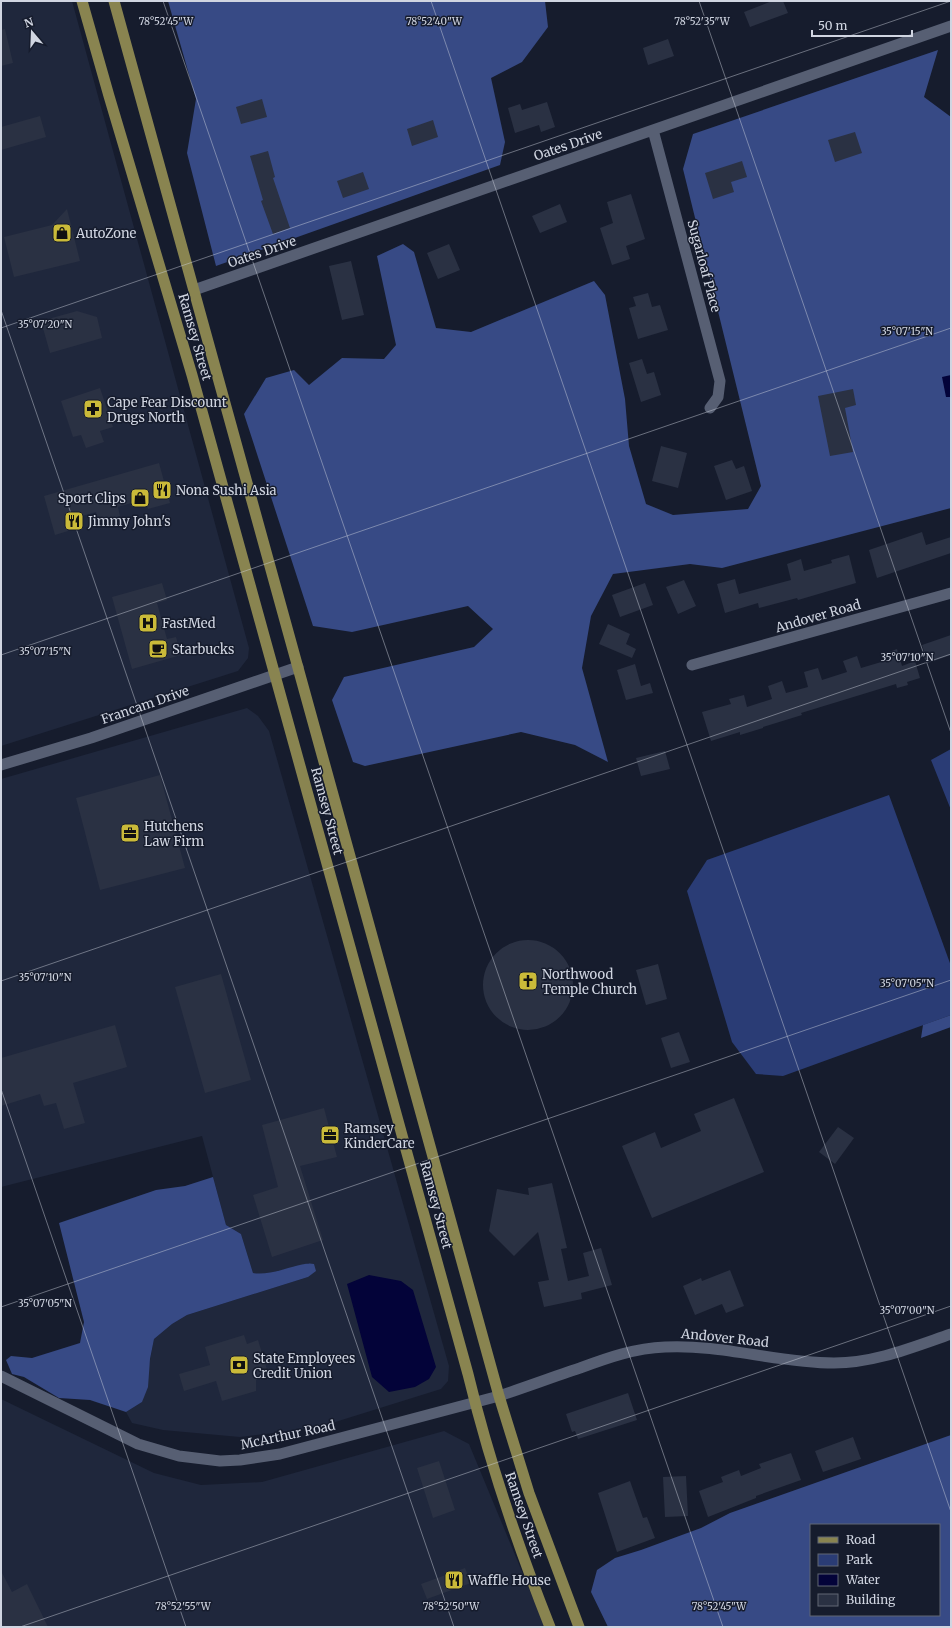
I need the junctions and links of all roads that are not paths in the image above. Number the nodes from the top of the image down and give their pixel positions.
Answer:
1 (82, 1) edge
2 (114, 1) edge
3 (951, 26) edge
4 (653, 130) junction
5 (194, 290) junction
6 (710, 408) dead end
7 (951, 593) edge
8 (692, 665) dead end
9 (298, 667) junction
10 (275, 676) junction
11 (1, 765) edge
12 (951, 1334) edge
13 (1, 1376) edge
14 (499, 1396) junction
15 (475, 1403) junction
16 (550, 1627) edge
17 (579, 1627) edge

1 - 10 main road, Ramsey Street
2 - 5 main road, Ramsey Street
3 - 4 street, Oates Drive
4 - 5 street, Oates Drive
4 - 6 street, Sugarloaf Place
5 - 9 main road, Ramsey Street
7 - 8 street, Andover Road
9 - 10 street, Francam Drive
9 - 14 main road, Ramsey Street
10 - 11 street, Francam Drive
10 - 15 main road, Ramsey Street
12 - 14 street, Andover Road
13 - 15 street, McArthur Road
14 - 15 street, Andover Road
14 - 17 main road, Ramsey Street
15 - 16 main road, Ramsey Street

